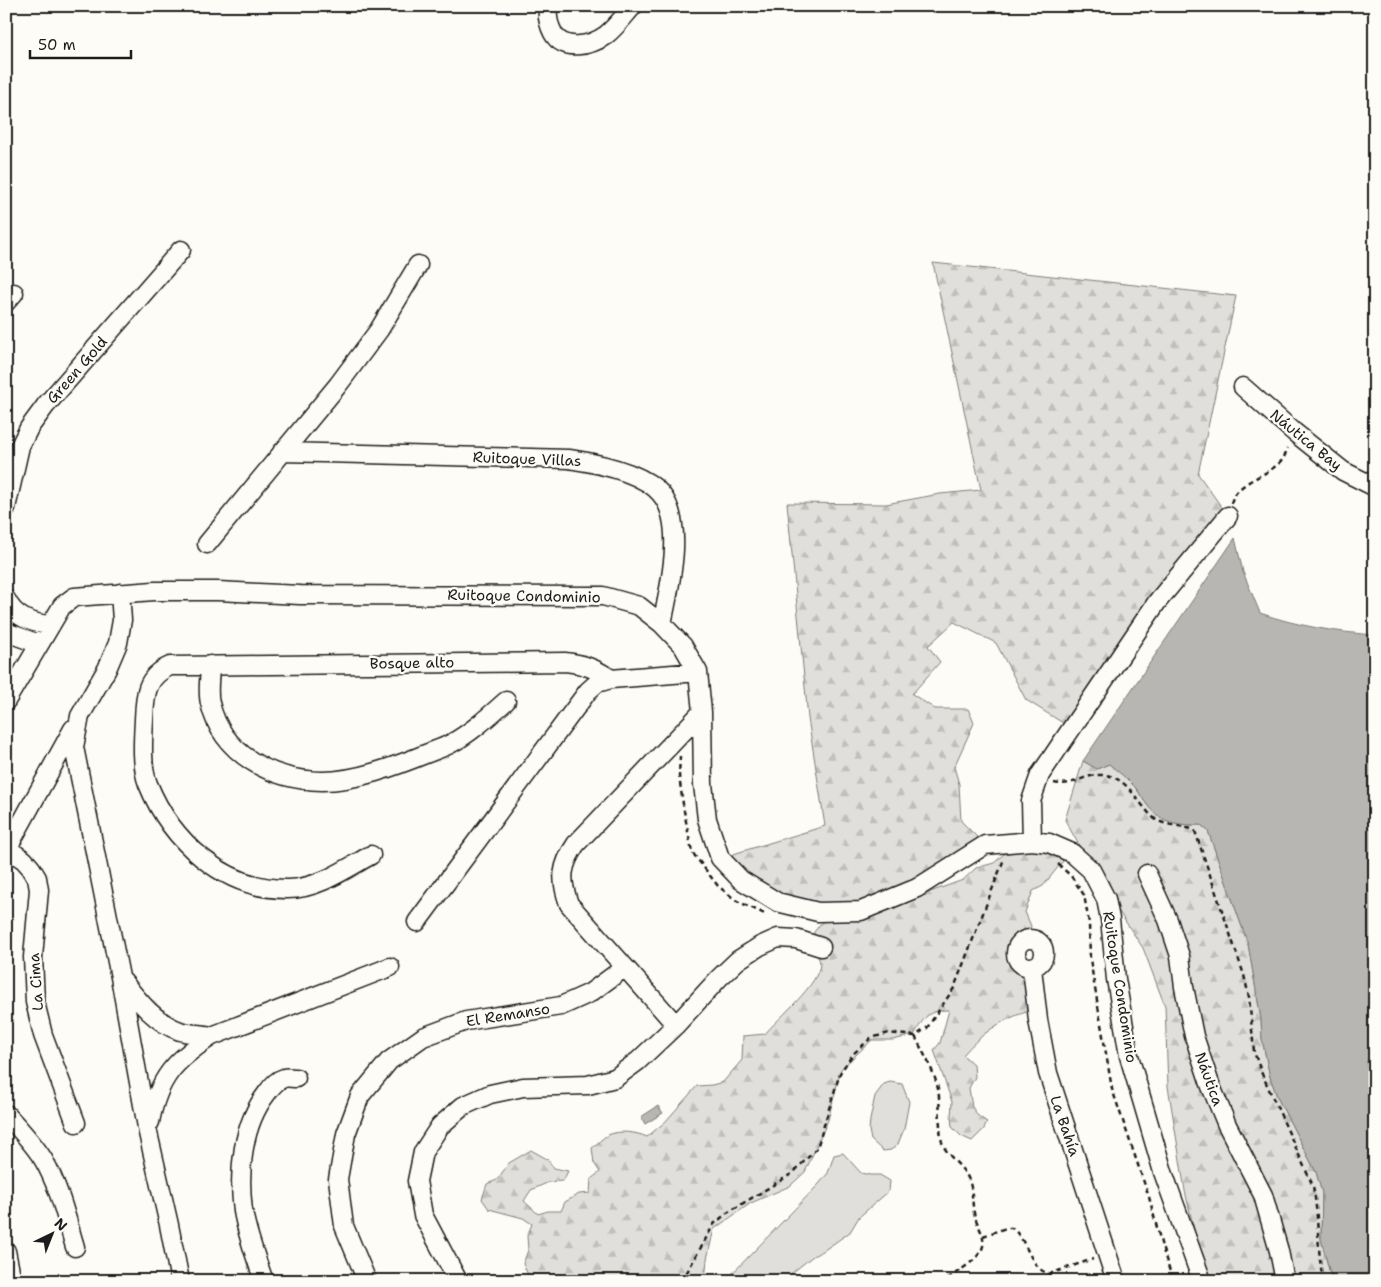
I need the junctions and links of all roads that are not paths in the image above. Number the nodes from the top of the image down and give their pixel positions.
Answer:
1 (549, 6) edge
2 (633, 6) edge
3 (181, 250) dead end
4 (418, 265) dead end
5 (1243, 387) dead end
6 (282, 452) junction
7 (1375, 487) edge
8 (6, 508) edge
9 (1228, 516) road end
10 (207, 544) dead end
11 (120, 593) junction
12 (6, 599) edge
13 (25, 619) junction
14 (662, 624) junction
15 (51, 625) junction
16 (7, 633) edge
17 (39, 644) junction
18 (210, 665) junction
19 (698, 672) junction
20 (611, 679) junction
21 (6, 701) edge
22 (506, 701) dead end
23 (702, 712) junction
24 (80, 716) junction
25 (1032, 841) junction
26 (7, 850) edge
27 (371, 855) dead end
28 (1147, 874) dead end
29 (418, 922) dead end
30 (821, 947) dead end
31 (390, 967) dead end
32 (624, 968) junction
33 (1032, 968) dead end
34 (120, 977) junction
35 (676, 1025) junction
36 (212, 1036) junction
37 (296, 1078) dead end
38 (6, 1114) edge
39 (76, 1123) dead end
40 (148, 1133) junction
41 (75, 1247) dead end
42 (6, 1251) edge
43 (12, 1281) edge
44 (180, 1281) edge
45 (264, 1281) edge
46 (367, 1281) edge
47 (458, 1281) edge
48 (1116, 1281) edge
49 (1202, 1281) edge
50 (1285, 1281) edge

1 - 2 street
3 - 8 street, Green Gold
4 - 6 street
5 - 7 street, Náutica Bay
6 - 10 street
6 - 14 street, Ruitoque Villas
9 - 25 street
11 - 14 street, Ruitoque Condominio
11 - 15 street, Ruitoque Condominio
11 - 24 street, La Cima
12 - 13 street
13 - 15 street
13 - 16 street
14 - 19 street, Ruitoque Condominio
15 - 17 street, Ruitoque Condominio
16 - 17 street
17 - 21 street, Ruitoque Condominio
18 - 20 street, Bosque alto
18 - 22 street
18 - 27 street, Bosque alto
19 - 20 street
19 - 23 street, Ruitoque Condominio
20 - 29 street
23 - 25 street, Ruitoque Condominio
23 - 32 street
24 - 26 street, La Cima
24 - 34 street, La Cima
25 - 49 street, Ruitoque Condominio
26 - 39 street, La Cima
28 - 50 street, Náutica
30 - 35 street
31 - 36 street, La Cima
32 - 35 street
32 - 46 street, El Remanso
33 - 48 street, La Bahía
34 - 36 street, La Cima
34 - 40 street, La Cima
35 - 47 street
36 - 40 street, La Cima
37 - 45 street
38 - 41 street
40 - 44 street, La Cima
42 - 43 street

